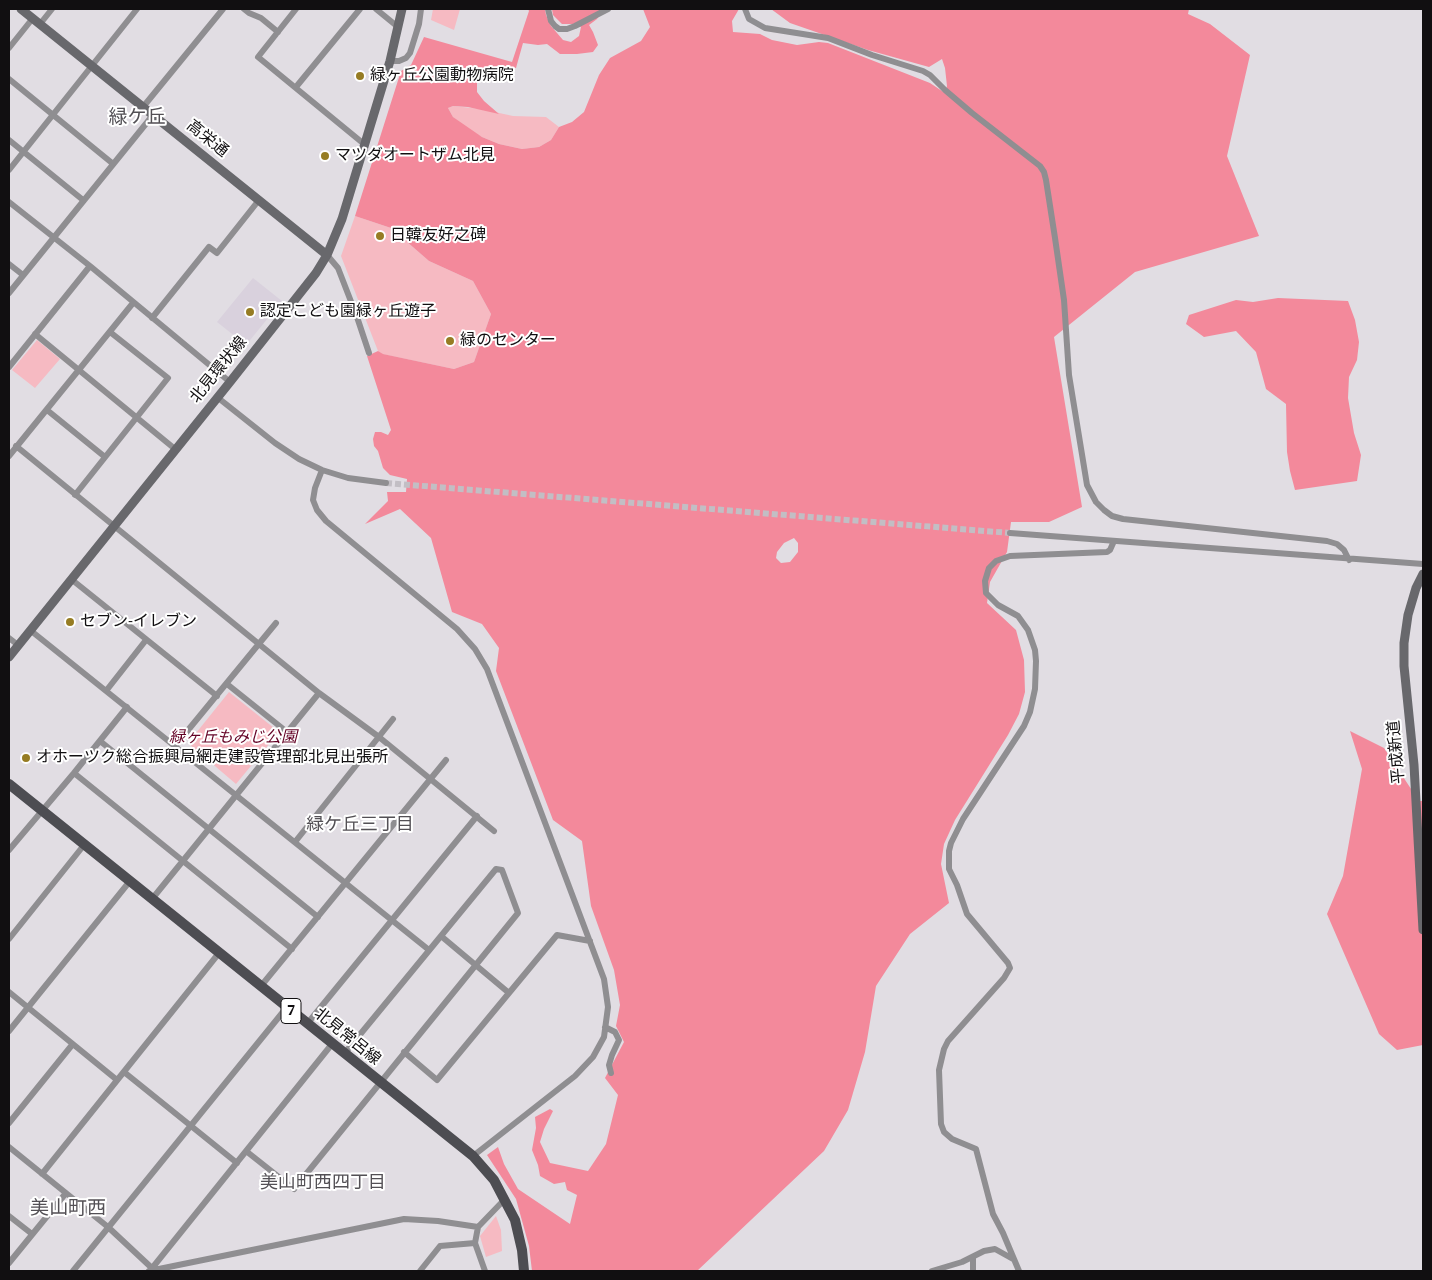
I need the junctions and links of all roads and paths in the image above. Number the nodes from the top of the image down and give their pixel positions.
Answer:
1 (21, 9) edge
2 (52, 9) edge
3 (137, 9) edge
4 (223, 9) edge
5 (244, 9) edge
6 (296, 9) edge
7 (360, 9) edge
8 (376, 9) edge
9 (402, 9) edge
10 (421, 9) edge
11 (548, 9) edge
12 (608, 9) edge
13 (746, 9) edge
14 (36, 21) junction
15 (398, 27) junction
16 (278, 32) junction
17 (9, 48) edge
18 (390, 61) junction
19 (92, 66) junction
20 (9, 79) edge
21 (296, 87) junction
22 (143, 107) junction
23 (53, 115) junction
24 (153, 115) junction
25 (9, 140) edge
26 (364, 144) junction
27 (24, 152) junction
28 (112, 163) junction
29 (9, 170) edge
30 (83, 200) junction
31 (259, 200) junction
32 (9, 202) edge
33 (54, 238) junction
34 (327, 255) junction
35 (9, 264) edge
36 (90, 266) junction
37 (23, 275) junction
38 (9, 293) edge
39 (133, 303) junction
40 (152, 318) junction
41 (110, 332) junction
42 (35, 334) junction
43 (369, 353) dead end
44 (9, 367) edge
45 (80, 370) junction
46 (230, 382) junction
47 (217, 397) junction
48 (47, 410) junction
49 (137, 418) junction
50 (16, 446) junction
51 (175, 449) junction
52 (9, 456) edge
53 (105, 457) junction
54 (322, 470) junction
55 (386, 483) tunnel mouth
56 (75, 495) junction
57 (113, 526) junction
58 (1010, 533) tunnel mouth
59 (1114, 541) junction
60 (1349, 560) junction
61 (1423, 564) edge
62 (1423, 574) edge
63 (71, 579) junction
64 (276, 623) dead end
65 (30, 630) junction
66 (9, 638) edge
67 (146, 640) junction
68 (259, 644) junction
69 (18, 645) junction
70 (9, 657) edge
71 (226, 684) junction
72 (106, 691) junction
73 (319, 693) junction
74 (217, 696) junction
75 (127, 707) junction
76 (393, 719) dead end
77 (286, 732) junction
78 (379, 737) junction
79 (100, 741) junction
80 (175, 746) junction
81 (446, 760) dead end
82 (74, 773) junction
83 (430, 779) junction
84 (9, 784) edge
85 (236, 795) junction
86 (42, 810) junction
87 (477, 816) junction
88 (209, 829) junction
89 (494, 831) dead end
90 (295, 842) junction
91 (84, 845) junction
92 (9, 850) edge
93 (183, 861) junction
94 (130, 881) junction
95 (346, 884) junction
96 (152, 899) junction
97 (318, 917) junction
98 (392, 920) junction
99 (1423, 930) edge
100 (441, 936) junction
101 (9, 938) edge
102 (590, 941) junction
103 (292, 949) junction
104 (429, 950) junction
105 (219, 953) junction
106 (476, 965) junction
107 (261, 986) junction
108 (9, 992) edge
109 (509, 992) junction
110 (28, 1007) junction
111 (287, 1008) junction
112 (307, 1024) junction
113 (605, 1027) junction
114 (9, 1031) edge
115 (332, 1044) junction
116 (72, 1045) junction
117 (404, 1052) junction
118 (344, 1054) junction
119 (124, 1072) junction
120 (611, 1073) dead end
121 (117, 1080) junction
122 (380, 1082) junction
123 (9, 1124) edge
124 (191, 1126) junction
125 (9, 1147) edge
126 (246, 1151) junction
127 (473, 1156) junction
128 (236, 1163) junction
129 (42, 1174) junction
130 (66, 1193) junction
131 (505, 1199) junction
132 (9, 1216) edge
133 (108, 1227) junction
134 (478, 1227) junction
135 (32, 1234) junction
136 (475, 1243) junction
137 (973, 1256) junction
138 (1013, 1259) junction
139 (9, 1263) edge
140 (152, 1270) edge
141 (72, 1271) edge
142 (420, 1271) edge
143 (485, 1271) edge
144 (524, 1271) edge
145 (932, 1271) edge
146 (973, 1271) edge
147 (1019, 1271) edge

1 - 14 main road, 高栄通
2 - 14 street
3 - 19 street
4 - 22 street
5 - 16 street
6 - 16 street
7 - 21 street
8 - 15 street
9 - 15 main road, 北見環状線
10 - 18 street
11 - 12 street
13 - 60 street
14 - 17 street
14 - 19 main road, 高栄通
15 - 18 main road, 北見環状線
16 - 21 street
18 - 26 main road, 北見環状線
19 - 22 main road, 高栄通
19 - 23 street
20 - 23 street
21 - 26 street
22 - 24 main road, 高栄通
23 - 27 street
23 - 28 street
24 - 28 street
24 - 31 main road, 高栄通
25 - 27 street
26 - 34 main road, 北見環状線
27 - 29 street
27 - 30 street
28 - 30 street
30 - 33 street
31 - 34 main road, 高栄通
31 - 40 street
32 - 33 street
33 - 36 street
33 - 37 street
34 - 43 street
34 - 46 main road, 北見環状線
35 - 37 street
36 - 39 street
36 - 42 street
37 - 38 street
39 - 40 street
39 - 41 street
40 - 46 street
41 - 45 street
41 - 49 street
42 - 44 street
42 - 45 street
45 - 48 street
45 - 49 street
46 - 47 main road, 北見環状線
47 - 51 main road, 北見環状線
47 - 54 street
48 - 50 street
48 - 53 street
49 - 51 street
49 - 53 street
50 - 52 street
50 - 56 street
51 - 57 main road, 北見環状線
53 - 56 street
54 - 55 street
54 - 102 street
56 - 57 street
57 - 63 main road, 北見環状線
57 - 68 street
58 - 59 street
59 - 60 street
59 - 138 street
60 - 61 street
62 - 99 main road, 平成新道
63 - 65 main road, 北見環状線
63 - 67 street
64 - 68 street
65 - 69 main road, 北見環状線
65 - 72 street
66 - 69 street
67 - 72 street
67 - 74 street
68 - 71 street
68 - 73 street
69 - 70 main road, 北見環状線
71 - 74 street
71 - 77 street
72 - 75 street
73 - 77 street
73 - 78 street
74 - 80 street
75 - 79 street
75 - 80 street
76 - 78 street
77 - 85 street
78 - 83 street
78 - 90 street
79 - 82 street
79 - 88 street
80 - 85 street
81 - 83 street
82 - 86 street
82 - 93 street
83 - 87 street
83 - 95 street
84 - 86 main road, 北見常呂線 / 7
85 - 88 street
85 - 90 street
86 - 91 main road, 北見常呂線 / 7
86 - 92 street
87 - 89 street
87 - 98 street
88 - 93 street
88 - 97 street
90 - 95 street
91 - 94 main road, 北見常呂線 / 7
91 - 101 street
93 - 96 street
93 - 103 street
94 - 96 main road, 北見常呂線 / 7
94 - 110 street
95 - 97 street
95 - 98 street
96 - 105 main road, 北見常呂線 / 7
97 - 103 street
98 - 104 street
98 - 112 street
100 - 104 street
100 - 106 street
100 - 106 street
102 - 109 street
102 - 113 street
103 - 107 street
104 - 118 street
105 - 107 main road, 北見常呂線 / 7
105 - 119 street
106 - 109 street
106 - 117 street
107 - 111 main road, 北見常呂線 / 7
108 - 110 street
109 - 117 street
110 - 114 street
110 - 116 street
111 - 112 main road, 北見常呂線 / 7
111 - 124 street
112 - 115 main road, 北見常呂線 / 7
113 - 120 street
113 - 127 street
115 - 118 main road, 北見常呂線 / 7
115 - 126 street
116 - 121 street
116 - 123 street
117 - 122 street
118 - 122 main road, 北見常呂線 / 7
119 - 121 street
119 - 124 street
121 - 129 street
122 - 126 street
122 - 127 main road, 北見常呂線 / 7
124 - 128 street
124 - 133 street
125 - 129 street
126 - 128 street
127 - 131 main road, 北見常呂線 / 7
128 - 140 street
129 - 130 street
130 - 133 street
130 - 135 street
131 - 134 street
131 - 144 main road, 北見常呂線 / 7
132 - 135 street
133 - 140 street
133 - 141 street
134 - 136 street
134 - 140 street
135 - 139 street
136 - 142 street
136 - 143 street
137 - 138 street
137 - 145 street
137 - 146 street
138 - 147 street

